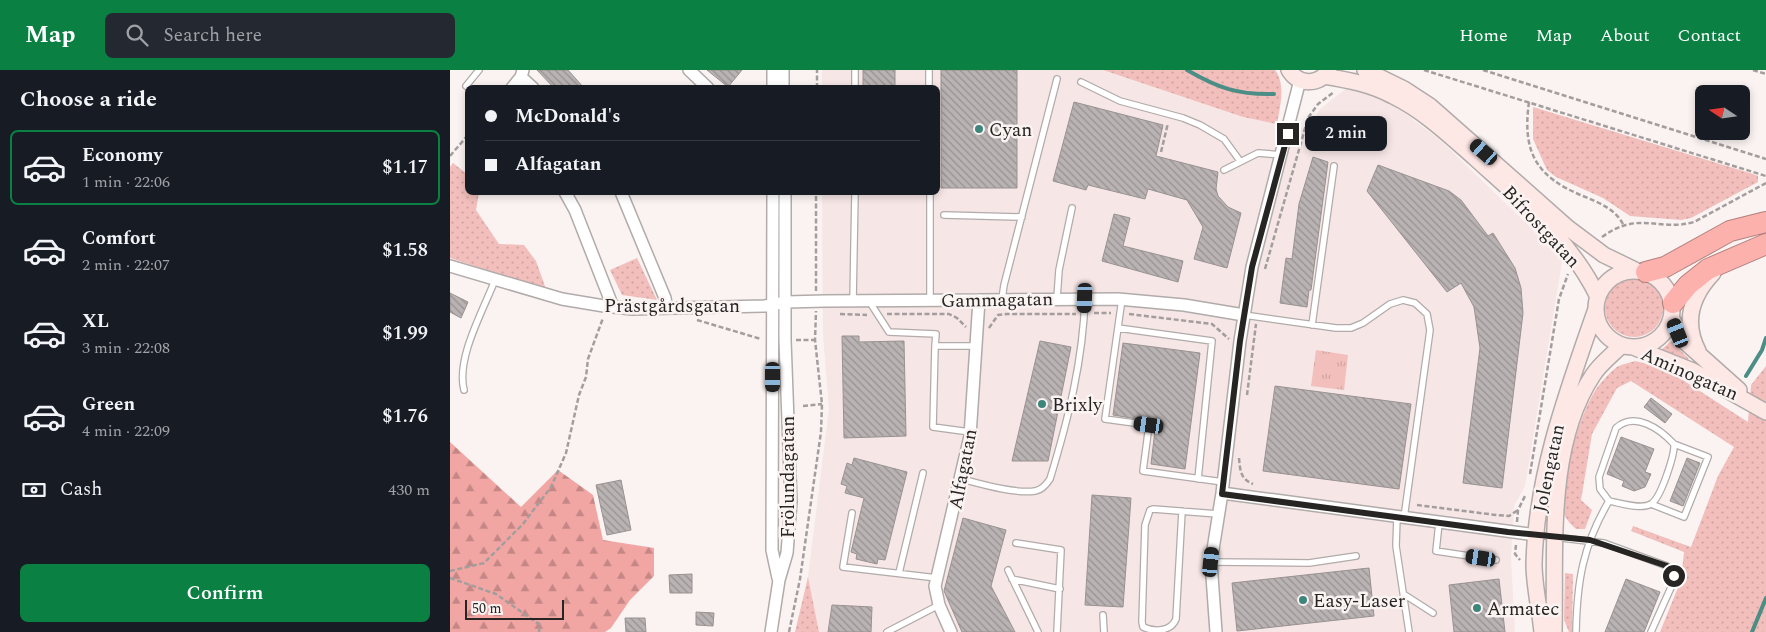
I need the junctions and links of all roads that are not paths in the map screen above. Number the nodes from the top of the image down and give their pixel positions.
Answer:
1 (479, 70) edge
2 (689, 70) edge
3 (773, 70) edge
4 (783, 70) edge
5 (855, 70) edge
6 (929, 70) edge
7 (1289, 70) edge
8 (1365, 70) edge
9 (522, 73) edge
10 (1331, 75) edge
11 (1057, 79) dead end
12 (1300, 80) junction
13 (1081, 82) dead end
14 (467, 85) edge
15 (514, 85) edge
16 (531, 85) edge
17 (705, 85) edge
18 (773, 85) edge
19 (783, 85) edge
20 (855, 85) edge
21 (929, 85) edge
22 (1283, 155) junction
23 (1240, 161) junction
24 (1334, 166) dead end
25 (1224, 170) dead end
26 (567, 195) edge
27 (622, 195) edge
28 (773, 195) edge
29 (785, 195) edge
30 (855, 195) edge
31 (930, 195) edge
32 (1072, 208) dead end
33 (944, 215) dead end
34 (1022, 217) junction
35 (1766, 222) edge
36 (1766, 244) edge
37 (450, 266) edge
38 (1720, 266) junction
39 (1641, 271) junction
40 (495, 280) junction
41 (1057, 298) junction
42 (1085, 298) junction
43 (1002, 299) junction
44 (1122, 299) junction
45 (979, 300) junction
46 (854, 301) junction
47 (869, 301) junction
48 (930, 301) junction
49 (779, 303) junction
50 (1597, 303) junction
51 (609, 307) junction
52 (667, 308) junction
53 (1672, 311) junction
54 (1244, 315) junction
55 (1312, 325) junction
56 (1118, 328) junction
57 (935, 346) junction
58 (977, 346) junction
59 (1627, 346) junction
60 (1702, 359) junction
61 (464, 390) dead end
62 (1746, 399) junction
63 (1766, 412) edge
64 (970, 432) junction
65 (1674, 444) junction
66 (923, 473) dead end
67 (962, 479) junction
68 (1198, 479) junction
69 (1223, 488) junction
70 (1609, 501) junction
71 (1651, 504) junction
72 (1182, 512) junction
73 (852, 513) dead end
74 (1218, 514) junction
75 (1401, 517) junction
76 (1439, 523) junction
77 (1536, 535) junction
78 (1555, 537) junction
79 (1590, 540) junction
80 (1016, 543) dead end
81 (1356, 556) dead end
82 (1496, 560) dead end
83 (1211, 562) junction
84 (1008, 570) dead end
85 (899, 573) junction
86 (937, 578) junction
87 (1012, 579) junction
88 (779, 580) junction
89 (1060, 589) junction
90 (1405, 594) junction
91 (939, 605) junction
92 (1432, 613) dead end
93 (1103, 615) dead end
94 (771, 632) edge
95 (887, 632) edge
96 (951, 632) edge
97 (1038, 632) edge
98 (1057, 632) edge
99 (1104, 632) edge
100 (1216, 632) edge
101 (1409, 632) edge
102 (1542, 632) edge
103 (1554, 632) edge
104 (1576, 632) edge
105 (1651, 632) edge

1 - 14 lane
2 - 17 street
3 - 18 street
4 - 19 street
5 - 20 lane
6 - 21 lane
7 - 12 main road
8 - 39 main road, Bifrostgatan
9 - 15 street
9 - 16 street
10 - 12 main road, Bifrostgatan
10 - 50 main road, Bifrostgatan
11 - 34 lane
12 - 22 street
13 - 23 lane
22 - 23 lane
22 - 54 street
23 - 25 lane
24 - 55 lane
26 - 51 street
27 - 52 street
28 - 49 street, Frölundagatan
29 - 49 street, Frölundagatan
30 - 46 lane
31 - 48 lane
32 - 41 lane
33 - 34 lane
34 - 43 lane
35 - 39 highway
36 - 38 highway
37 - 40 street, Prästgårdsgatan
38 - 53 highway
38 - 60 main road
39 - 50 main road
39 - 53 main road, Bifrostgatan
40 - 51 street, Prästgårdsgatan
40 - 61 lane
41 - 42 street, Gammagatan
41 - 43 street, Gammagatan
42 - 44 street, Gammagatan
42 - 67 lane
43 - 45 street, Gammagatan
44 - 54 street, Gammagatan
44 - 56 lane
45 - 48 street, Gammagatan
45 - 58 street, Alfagatan
46 - 47 street, Gammagatan
46 - 49 street, Gammagatan
47 - 48 street, Gammagatan
47 - 57 lane
49 - 52 street, Prästgårdsgatan
49 - 88 street, Frölundagatan
49 - 88 street, Frölundagatan
50 - 59 main road, Bifrostgatan
50 - 77 main road, Jolengatan
51 - 52 street, Prästgårdsgatan
53 - 59 main road
53 - 60 main road, Aminogatan
54 - 55 lane
54 - 69 street
55 - 75 lane
56 - 68 lane
56 - 68 lane
57 - 58 lane
57 - 64 lane
58 - 64 street, Alfagatan
59 - 62 main road, Aminogatan
59 - 78 main road, Jolengatan
60 - 62 main road, Aminogatan
62 - 63 main road, Aminogatan
64 - 67 street, Alfagatan
65 - 70 lane
65 - 71 lane
65 - 71 lane
66 - 85 lane
67 - 86 street, Alfagatan
68 - 69 lane
69 - 74 street
69 - 75 street
70 - 71 lane
70 - 79 lane
72 - 72 lane
72 - 74 lane
73 - 85 lane
74 - 83 street
75 - 76 street
75 - 90 lane
76 - 77 street
76 - 82 lane
77 - 78 lane
77 - 102 main road, Jolengatan
78 - 79 lane
78 - 103 main road, Jolengatan
79 - 104 lane
79 - 105 lane
80 - 89 lane
81 - 83 lane
83 - 100 street
84 - 87 lane
85 - 86 lane
86 - 91 street, Alfagatan
87 - 89 lane
87 - 97 lane
88 - 94 street, Frölundagatan
89 - 98 lane
90 - 92 lane
90 - 101 lane
91 - 95 lane
91 - 96 street, Alfagatan
93 - 99 lane

